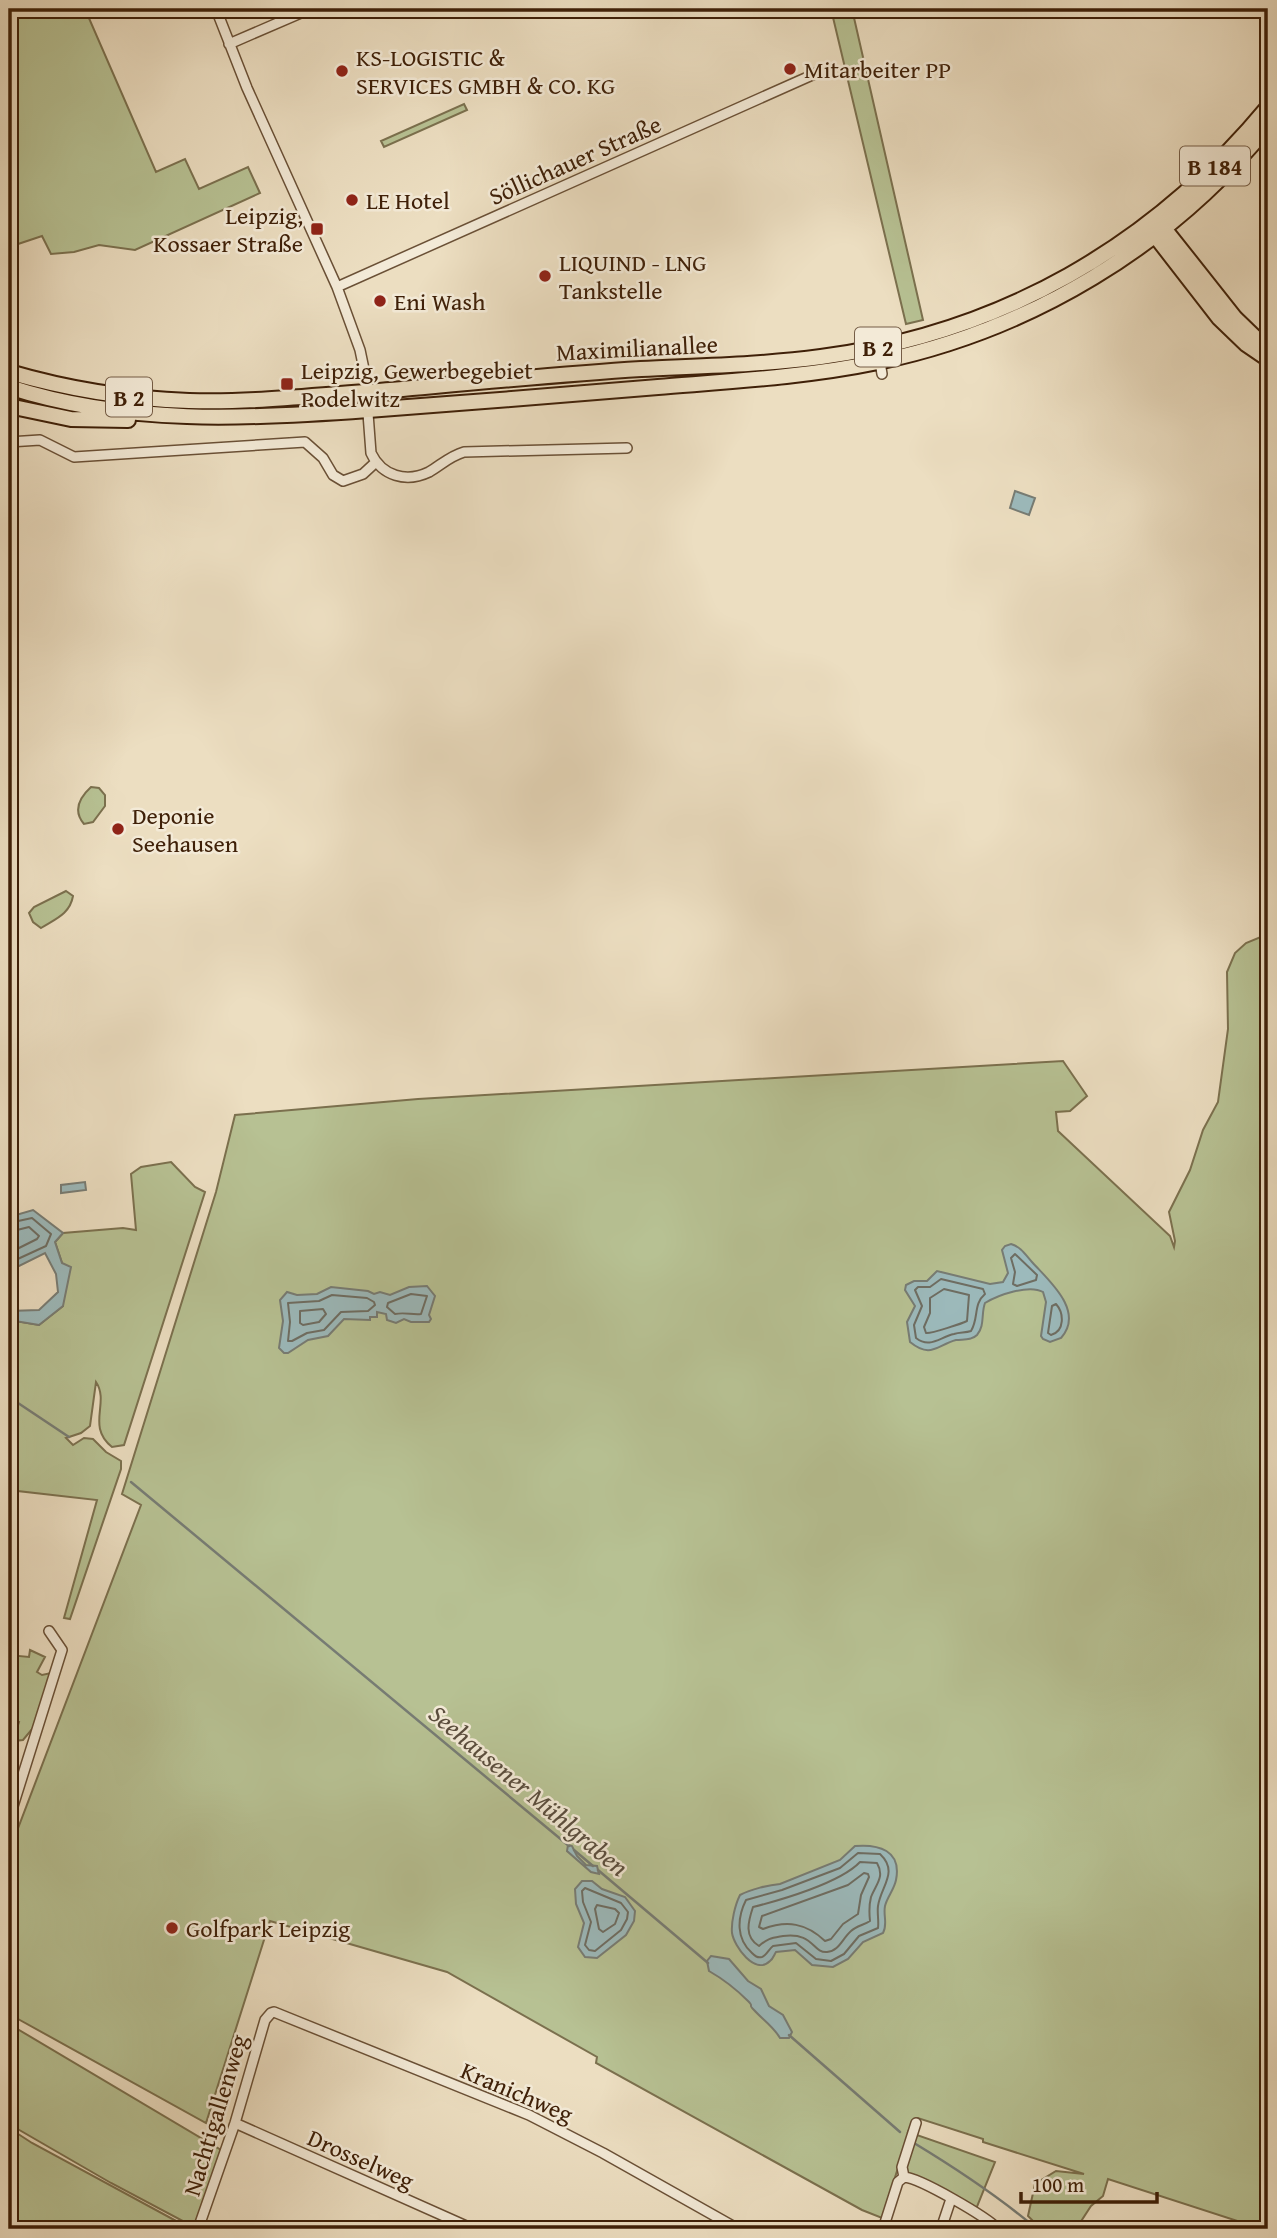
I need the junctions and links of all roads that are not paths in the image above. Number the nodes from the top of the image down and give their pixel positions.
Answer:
1 (216, 9) edge
2 (310, 9) edge
3 (229, 44) junction
4 (828, 68) dead end
5 (1268, 107) edge
6 (1268, 126) edge
7 (1156, 227) junction
8 (337, 287) junction
9 (1268, 351) edge
10 (1268, 359) edge
11 (9, 363) edge
12 (9, 372) edge
13 (25, 377) junction
14 (9, 387) edge
15 (367, 392) junction
16 (9, 405) edge
17 (368, 410) junction
18 (146, 414) junction
19 (9, 442) edge
20 (626, 448) dead end
21 (376, 462) junction
22 (49, 1631) dead end
23 (9, 1819) edge
24 (271, 2013) joint
25 (234, 2123) junction
26 (916, 2123) dead end
27 (904, 2177) junction
28 (951, 2199) junction
29 (200, 2229) edge
30 (473, 2229) edge
31 (738, 2229) edge
32 (883, 2229) edge
33 (941, 2229) edge
34 (998, 2229) edge

1 - 3 street
2 - 3 street
3 - 8 street
4 - 8 street, Söllichauer Straße
5 - 7 main road, B 184
6 - 7 main road, Maximilianallee / B 184
7 - 9 main road
7 - 10 main road
7 - 15 main road, Maximilianallee / B 2
7 - 17 main road, Maximilianallee / B 2
8 - 15 street
11 - 13 main road
12 - 13 main road, Maximilianallee / B 2
13 - 15 main road, Maximilianallee / B 2
14 - 18 main road, Maximilianallee / B 2
15 - 17 street
16 - 18 main road
17 - 18 main road, Maximilianallee / B 2
17 - 21 street
19 - 21 street
20 - 21 street
22 - 23 street
24 - 25 street, Nachtigallenweg
24 - 31 street, Kranichweg
25 - 29 street, Nachtigallenweg
25 - 30 street, Drosselweg
26 - 27 street
27 - 28 street
27 - 32 street
28 - 33 street
28 - 34 street

